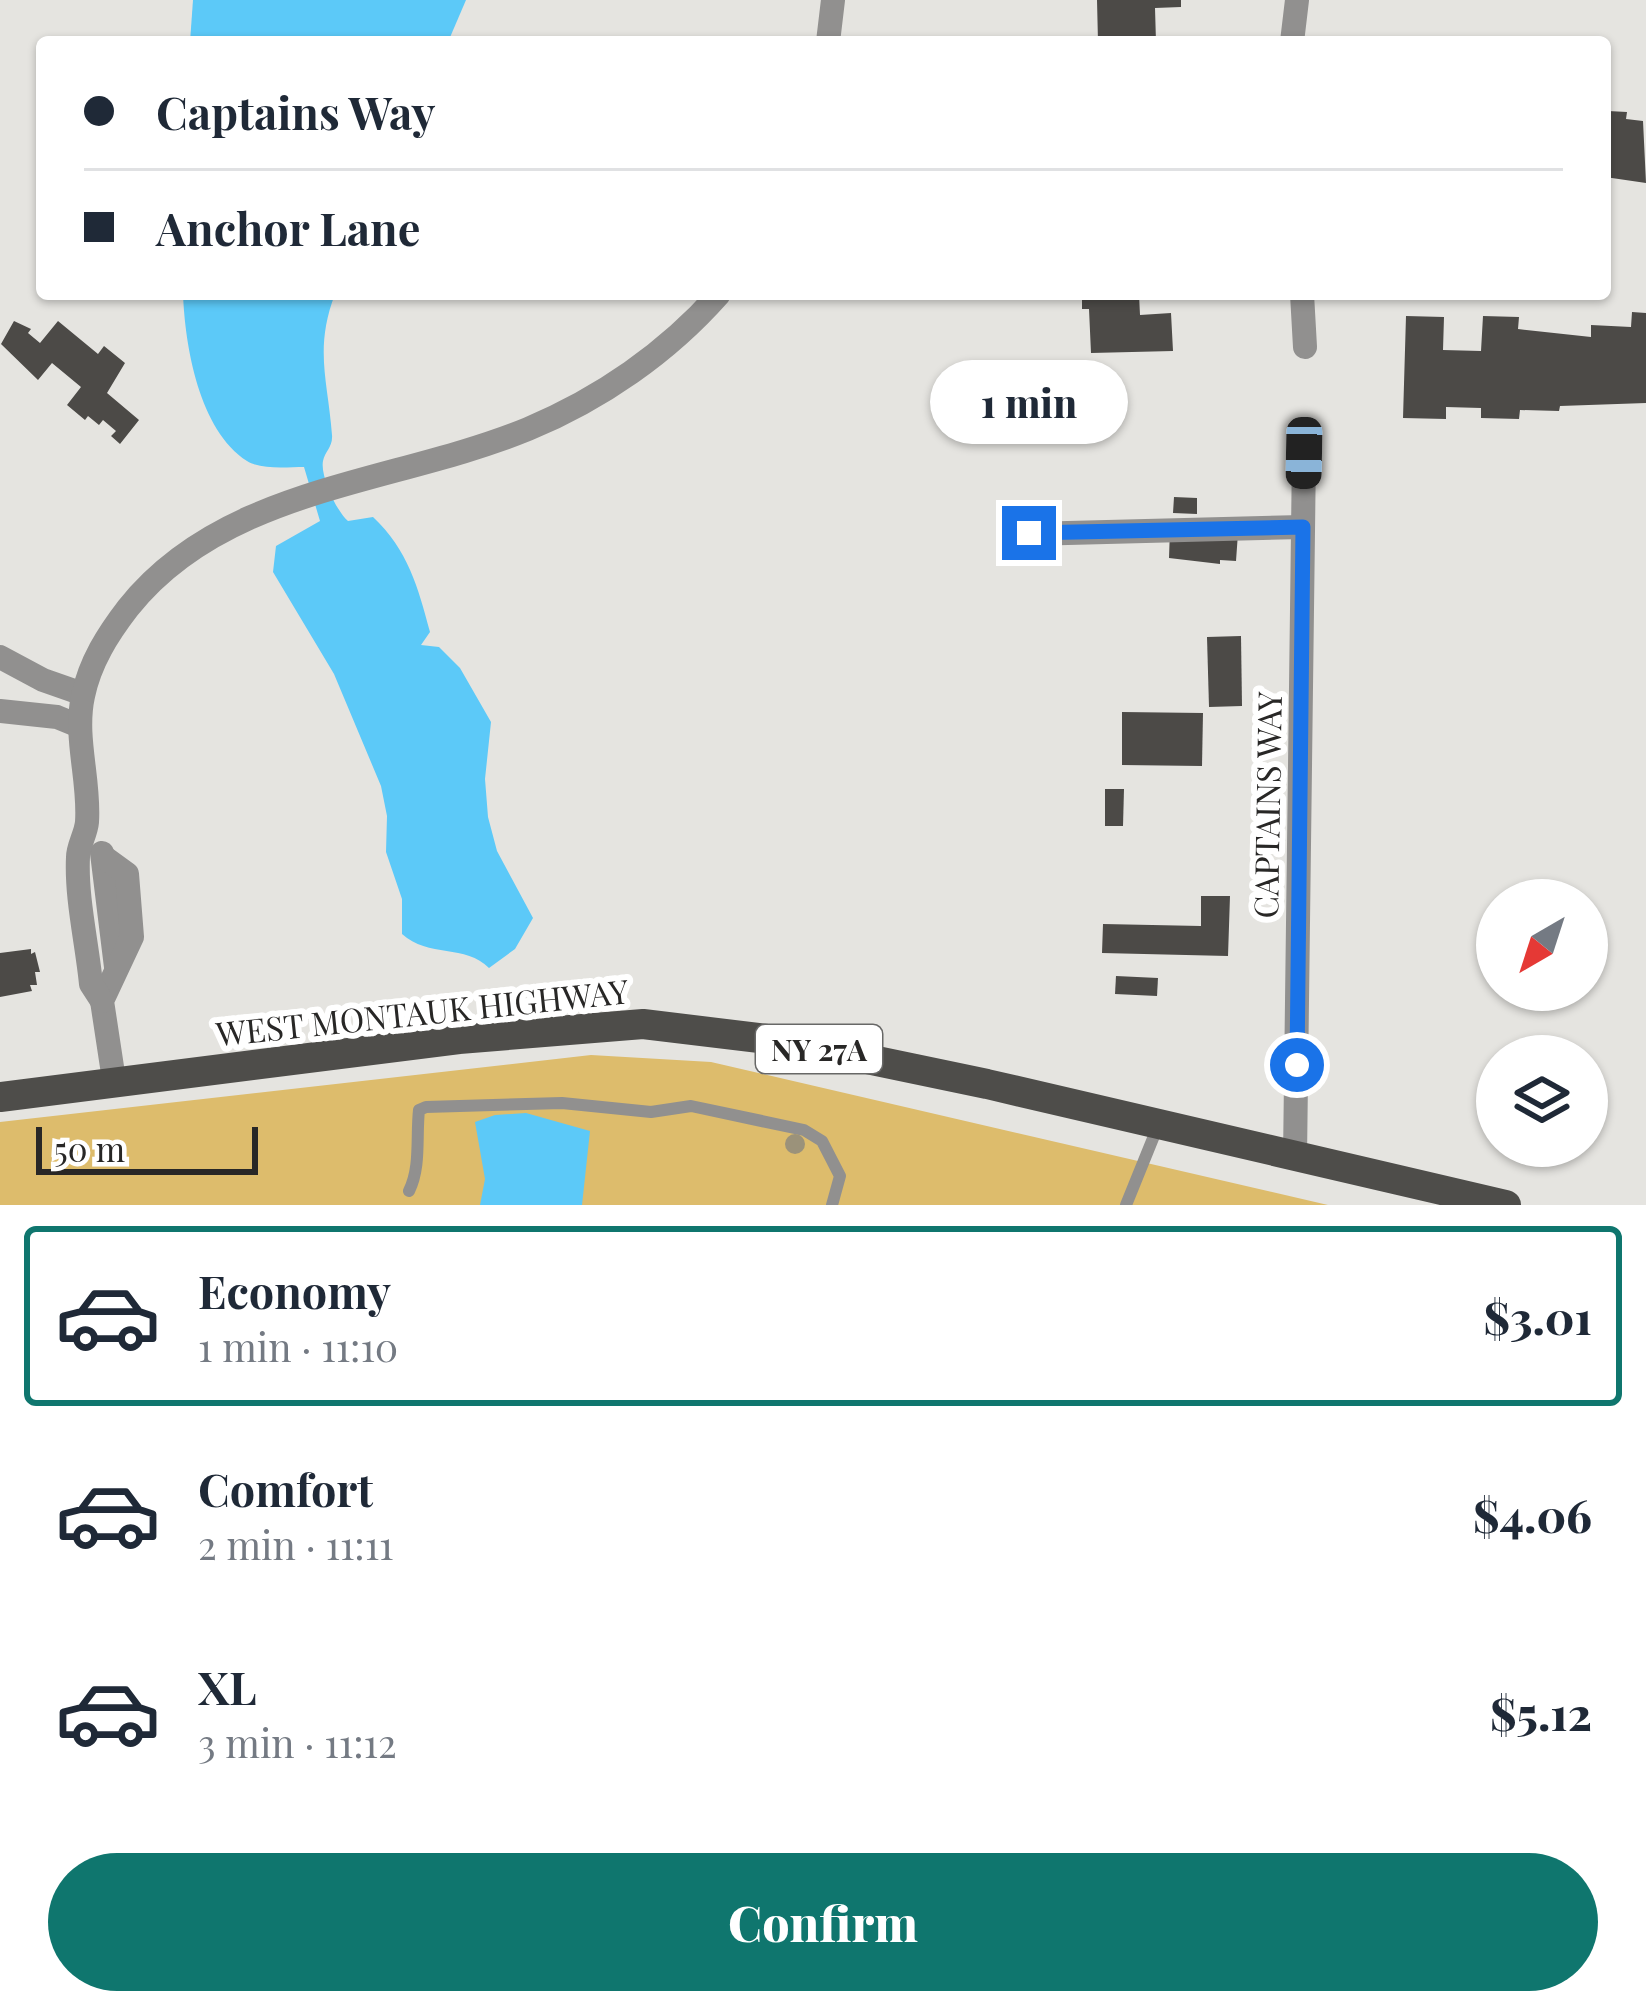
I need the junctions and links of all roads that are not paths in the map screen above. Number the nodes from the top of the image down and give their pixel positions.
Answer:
1 (833, 0) edge
2 (1297, 0) edge
3 (829, 36) edge
4 (1294, 36) edge
5 (713, 300) edge
6 (1302, 300) edge
7 (1305, 347) dead end
8 (1304, 453) dead end
9 (1303, 527) junction
10 (1029, 533) dead end
11 (0, 657) edge
12 (83, 694) junction
13 (0, 711) edge
14 (80, 726) junction
15 (87, 825) junction
16 (102, 1001) junction
17 (116, 1080) junction
18 (0, 1097) edge
19 (1158, 1125) junction
20 (1295, 1158) junction
21 (410, 1191) dead end
22 (832, 1205) edge
23 (1126, 1205) edge
24 (1506, 1205) edge

1 - 3 street
2 - 4 street
5 - 12 street
6 - 7 street
8 - 9 street, CAPTAINS WAY
9 - 10 street
9 - 20 street, CAPTAINS WAY
11 - 12 street
12 - 14 street
13 - 14 street
14 - 15 street
15 - 16 street
15 - 16 street
16 - 17 street
17 - 18 main road, NY 27A
17 - 19 main road, WEST MONTAUK HIGHWAY / NY 27A
19 - 20 main road, WEST MONTAUK HIGHWAY / NY 27A
19 - 23 lane
20 - 24 main road, WEST MONTAUK HIGHWAY / NY 27A
21 - 22 lane

